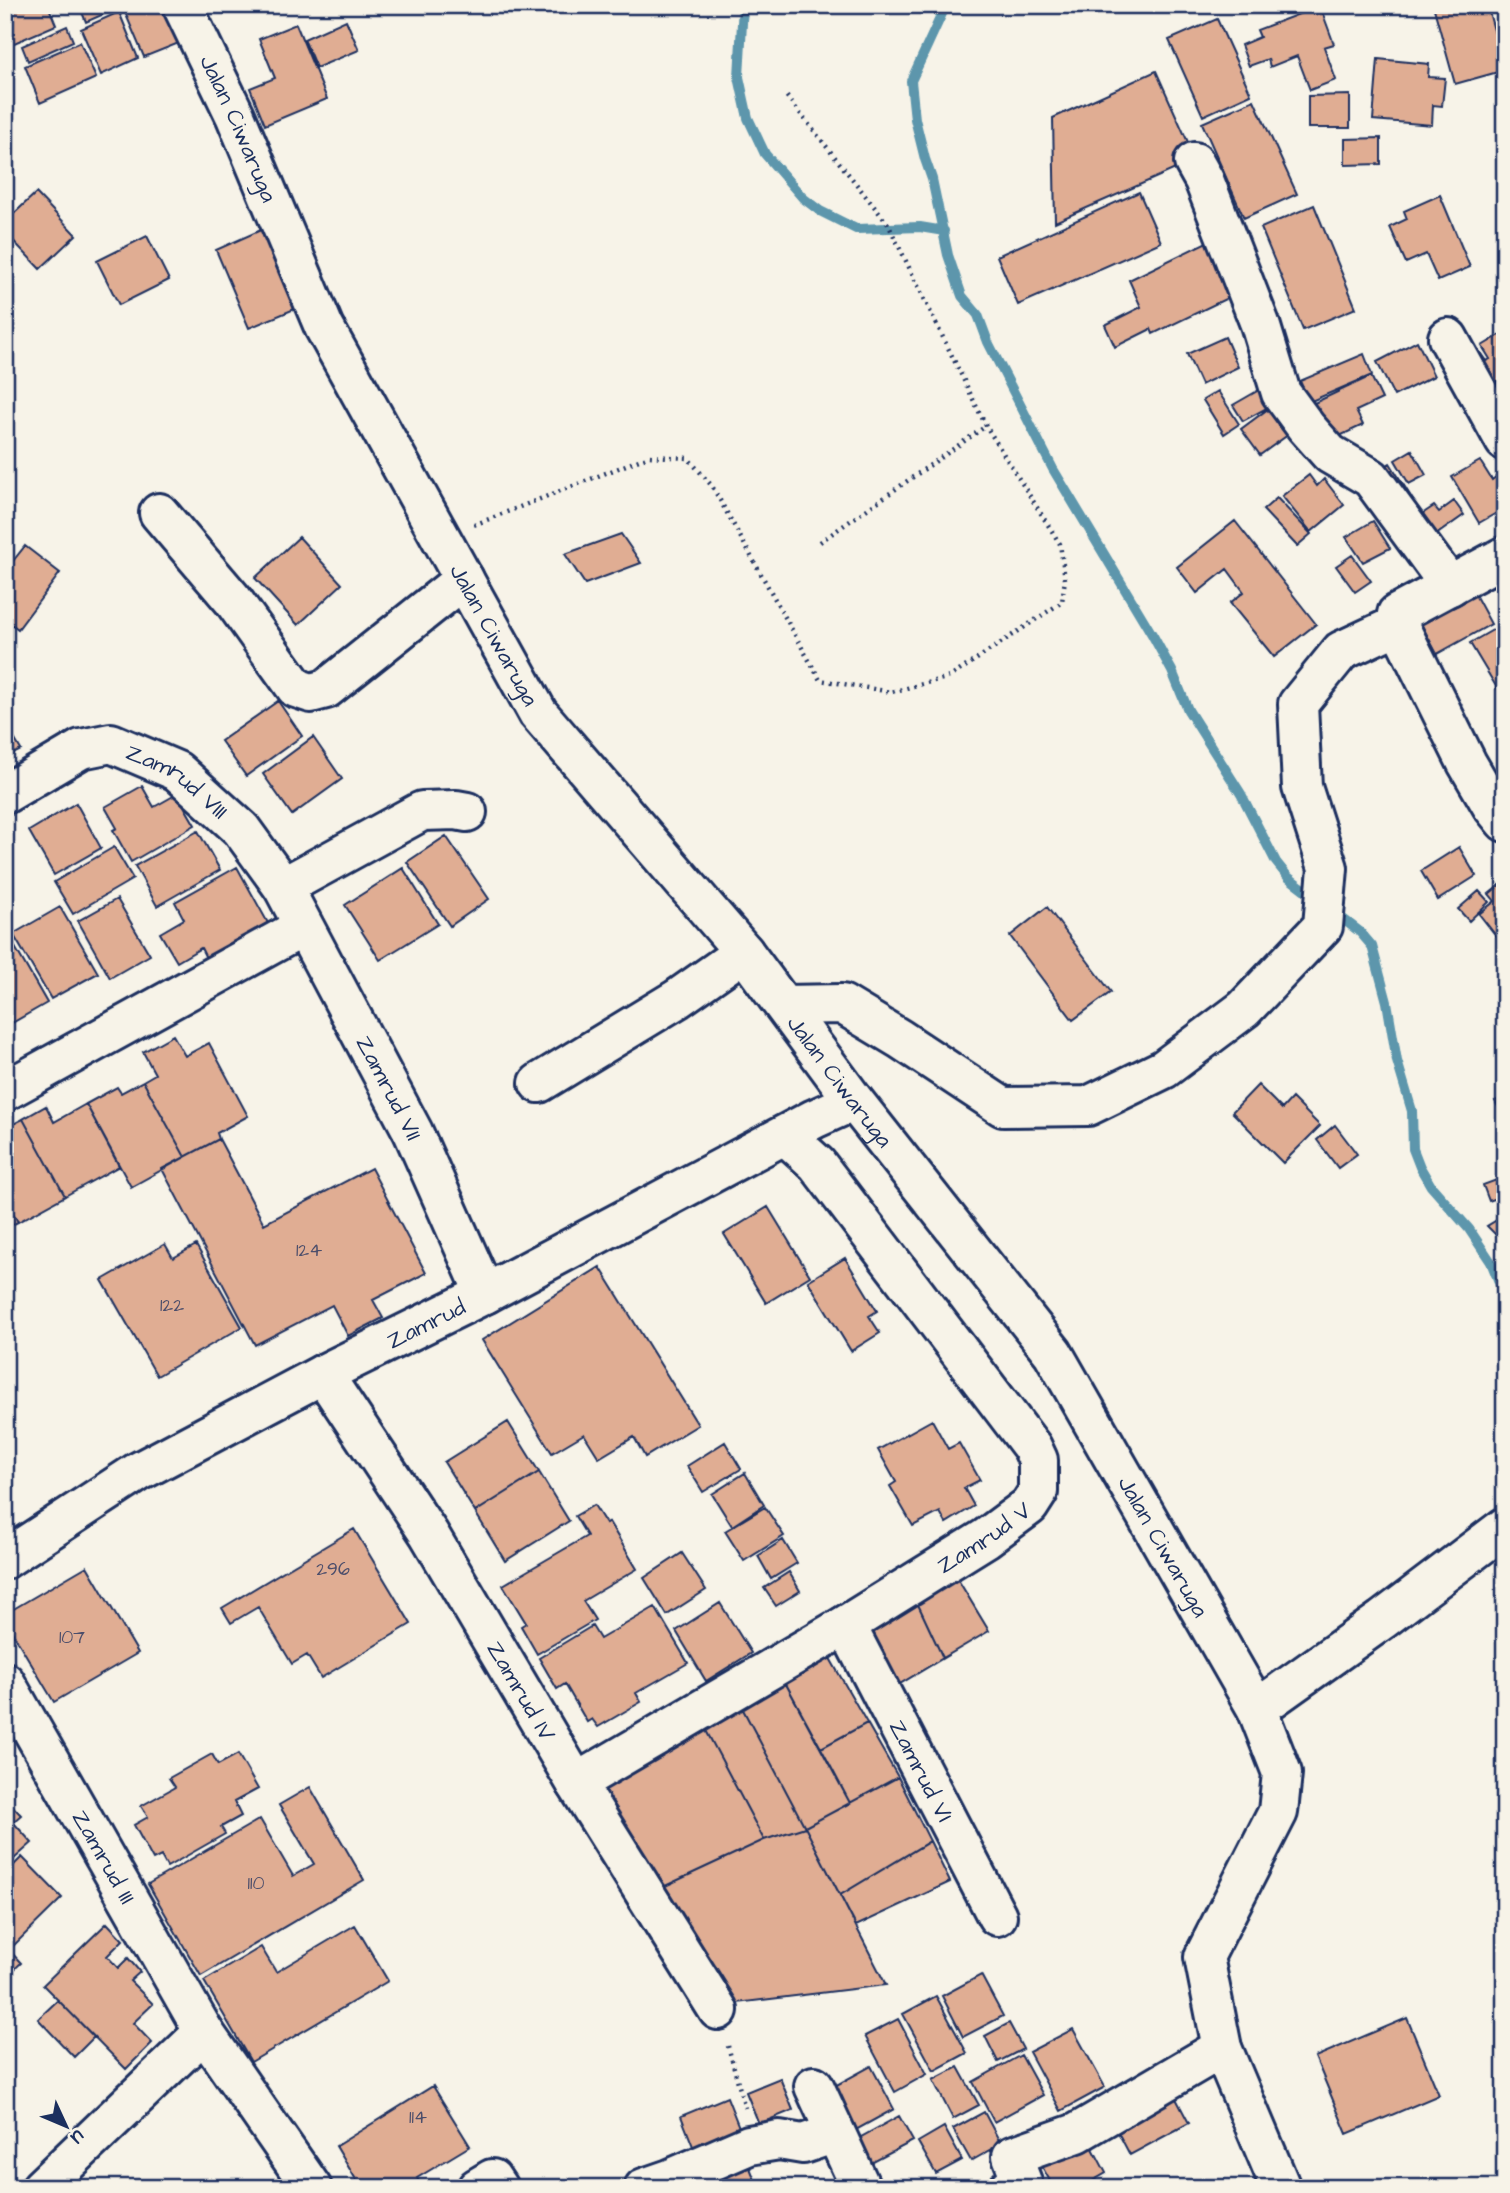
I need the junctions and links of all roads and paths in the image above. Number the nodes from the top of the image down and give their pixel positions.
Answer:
1 (182, 5) edge
2 (785, 93) dead end
3 (1194, 162) dead end
4 (1448, 338) dead end
5 (986, 426) junction
6 (1505, 441) edge
7 (159, 513) dead end
8 (442, 538) junction
9 (820, 542) dead end
10 (1505, 556) edge
11 (464, 579) junction
12 (1450, 586) junction
13 (1397, 625) junction
14 (5, 794) edge
15 (467, 812) dead end
16 (1505, 822) edge
17 (283, 887) junction
18 (303, 926) junction
19 (744, 952) junction
20 (784, 1004) junction
21 (539, 1083) dead end
22 (5, 1091) edge
23 (854, 1101) junction
24 (786, 1135) junction
25 (485, 1294) junction
26 (323, 1374) junction
27 (1505, 1527) edge
28 (5, 1559) edge
29 (846, 1625) junction
30 (5, 1682) edge
31 (1257, 1709) junction
32 (576, 1783) junction
33 (997, 1916) dead end
34 (721, 2023) joint
35 (204, 2032) junction
36 (1222, 2048) junction
37 (814, 2086) dead end
38 (835, 2133) junction
39 (757, 2144) junction
40 (41, 2188) edge
41 (312, 2188) edge
42 (477, 2188) edge
43 (498, 2188) edge
44 (644, 2188) edge
45 (861, 2188) edge
46 (1009, 2188) edge
47 (1281, 2188) edge

1 - 8 street, Jalan Ciwaruga
2 - 5 path
3 - 12 street
4 - 6 street
5 - 8 path
5 - 9 path
7 - 11 street
8 - 11 street, Jalan Ciwaruga
10 - 12 street
11 - 19 street, Jalan Ciwaruga
12 - 13 street
13 - 16 street
13 - 20 street
14 - 17 street, Zamrud VIII
15 - 17 street
17 - 18 street, Zamrud VII
18 - 22 street
18 - 25 street, Zamrud VII
19 - 20 street, Jalan Ciwaruga
19 - 21 street
20 - 23 street, Jalan Ciwaruga
23 - 24 street, Zamrud
23 - 31 street, Jalan Ciwaruga
24 - 25 street, Zamrud
24 - 29 street, Zamrud V
25 - 26 street, Zamrud
26 - 28 street, Zamrud
26 - 32 street, Zamrud IV
27 - 31 street
29 - 32 street, Zamrud V
29 - 33 street, Zamrud VI
30 - 35 street, Zamrud III
31 - 36 street, Jalan Ciwaruga
32 - 34 street, Zamrud IV
34 - 39 path
35 - 40 street
35 - 41 street, Zamrud III
36 - 46 street
36 - 47 street, Jalan Ciwaruga
37 - 38 street
38 - 39 street
38 - 45 street
39 - 44 street
42 - 43 street

